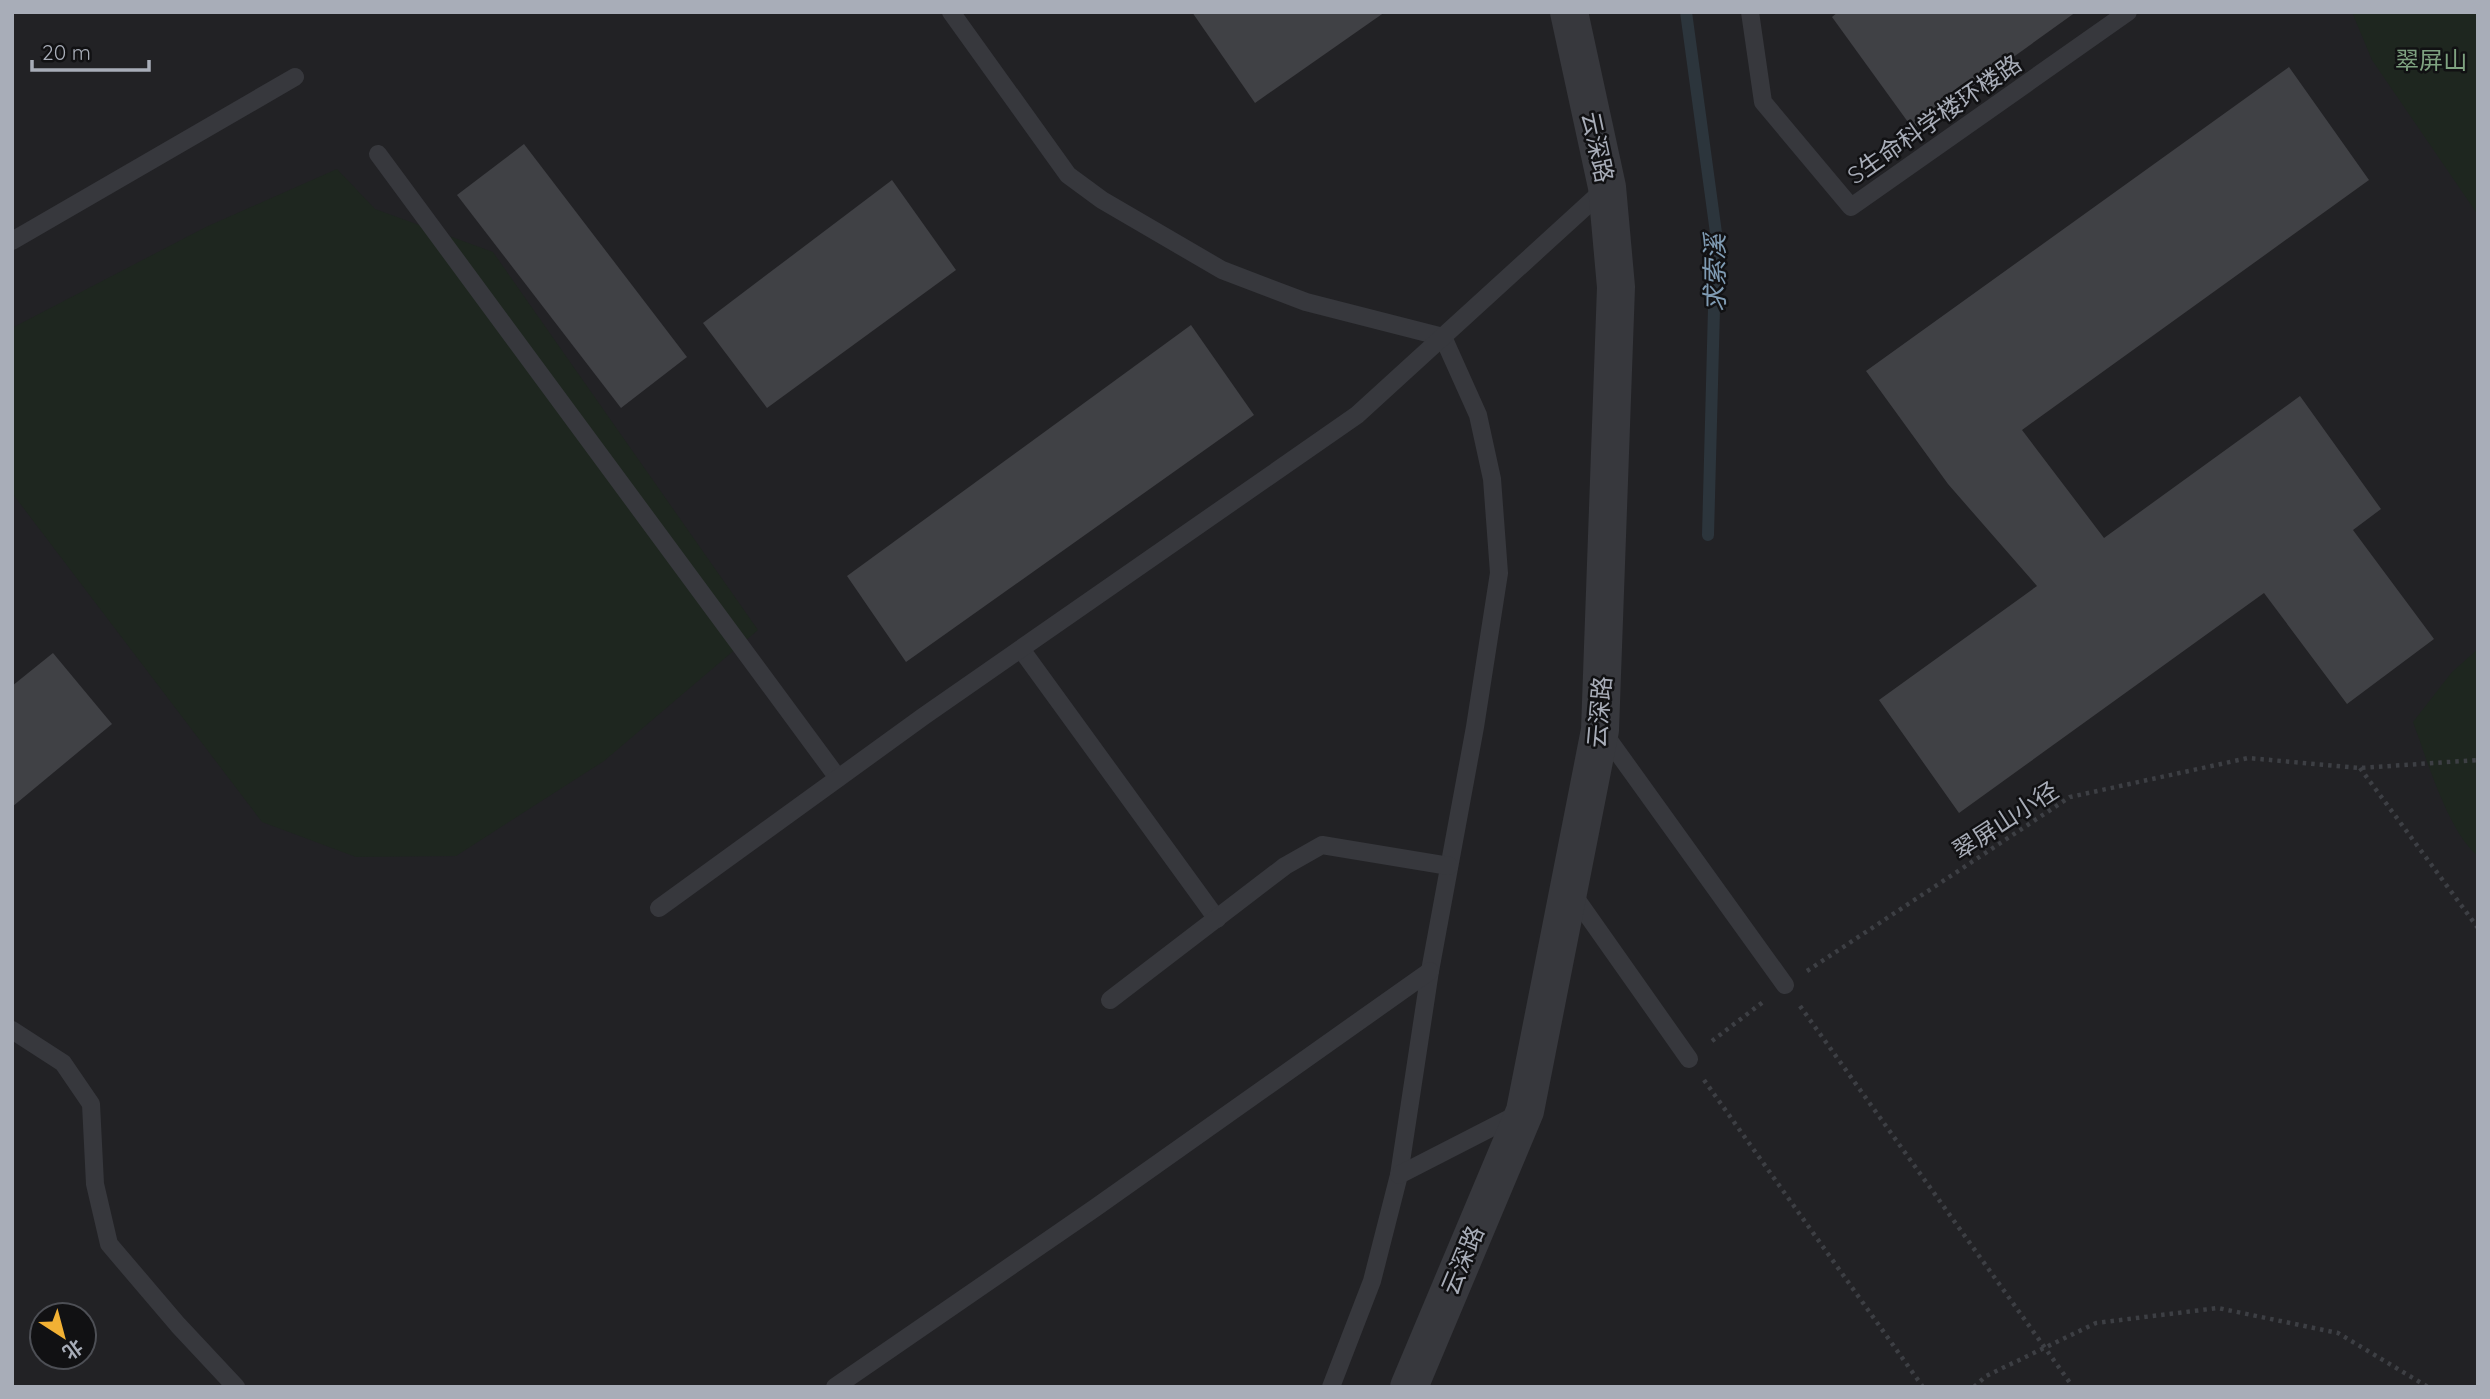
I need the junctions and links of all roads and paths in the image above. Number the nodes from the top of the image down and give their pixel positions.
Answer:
1 (951, 12) edge
2 (1570, 12) edge
3 (1750, 12) edge
4 (2128, 12) edge
5 (295, 77) dead end
6 (378, 154) dead end
7 (1607, 187) junction
8 (12, 241) edge
9 (1443, 337) junction
10 (1021, 649) junction
11 (1600, 730) junction
12 (2478, 760) edge
13 (2360, 768) junction
14 (838, 778) junction
15 (1450, 866) junction
16 (1569, 890) junction
17 (659, 908) dead end
18 (1217, 919) junction
19 (2478, 928) edge
20 (1430, 971) junction
21 (1785, 985) junction
22 (1110, 1000) dead end
23 (12, 1030) edge
24 (1689, 1059) junction
25 (1525, 1111) junction
26 (1399, 1175) junction
27 (2045, 1348) junction
28 (236, 1387) edge
29 (835, 1387) edge
30 (1331, 1387) edge
31 (1409, 1387) edge
32 (1923, 1387) edge
33 (1974, 1387) edge
34 (2073, 1387) edge
35 (2428, 1387) edge

1 - 9 lane
2 - 7 street, 云深路
3 - 4 lane, S生命科学楼环楼路
5 - 8 lane
6 - 14 lane
7 - 9 lane
7 - 11 street, 云深路
9 - 10 lane
9 - 15 lane
10 - 14 lane
10 - 18 lane
11 - 16 street, 云深路
11 - 21 lane
12 - 13 path, 翠屏山小径
13 - 19 path
13 - 21 path, 翠屏山小径
14 - 17 lane
15 - 18 lane
15 - 20 lane
16 - 24 lane
16 - 25 street, 云深路
18 - 22 lane
20 - 26 lane
20 - 29 lane
21 - 24 path, 翠屏山小径
21 - 27 path
23 - 28 lane
24 - 32 path
25 - 26 lane
25 - 31 street, 云深路
26 - 30 lane
27 - 33 path
27 - 34 path
27 - 35 path

